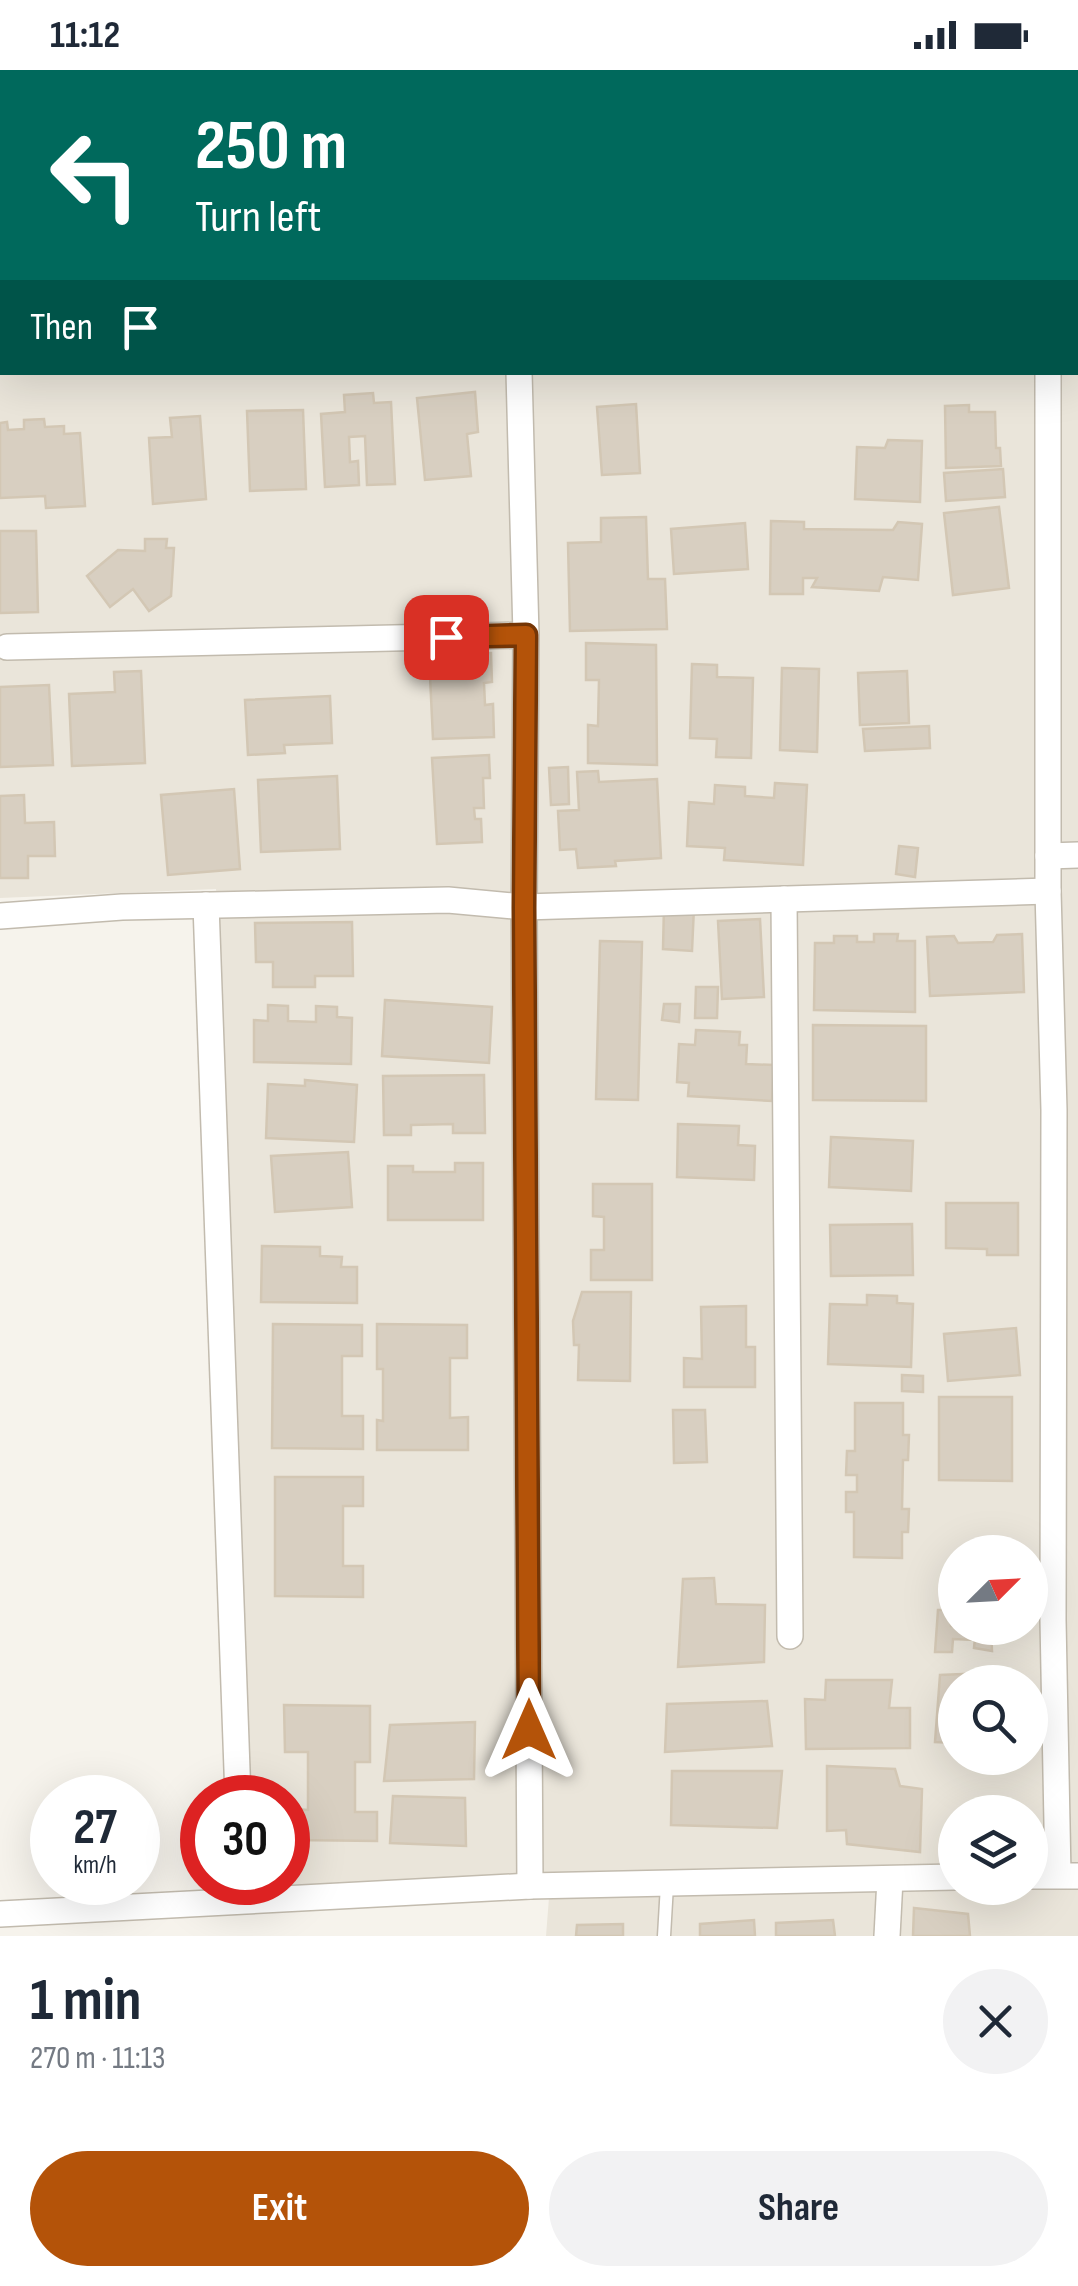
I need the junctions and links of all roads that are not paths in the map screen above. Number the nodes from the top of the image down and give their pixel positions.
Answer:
1 (519, 375) edge
2 (1048, 375) edge
3 (526, 635) junction
4 (6, 648) dead end
5 (1078, 855) edge
6 (1048, 856) junction
7 (1048, 890) junction
8 (784, 899) junction
9 (206, 905) junction
10 (524, 908) junction
11 (0, 916) edge
12 (1066, 1110) edge
13 (1066, 1367) edge
14 (1066, 1620) edge
15 (790, 1636) dead end
16 (237, 1775) edge
17 (1068, 1876) edge
18 (938, 1878) edge
19 (890, 1879) junction
20 (667, 1885) junction
21 (530, 1886) junction
22 (310, 1891) edge
23 (180, 1898) edge
24 (0, 1914) edge
25 (664, 1936) edge
26 (888, 1936) edge

1 - 3 street
2 - 6 street
3 - 4 street
3 - 10 street
5 - 6 street
6 - 7 street
7 - 8 street
7 - 12 street
8 - 10 street
8 - 15 street
9 - 10 street
9 - 11 street
9 - 16 street
10 - 21 street
12 - 13 street
13 - 14 street
14 - 17 street
18 - 19 street
19 - 20 street
19 - 26 street
20 - 21 street
20 - 25 lane
21 - 22 street
23 - 24 street

